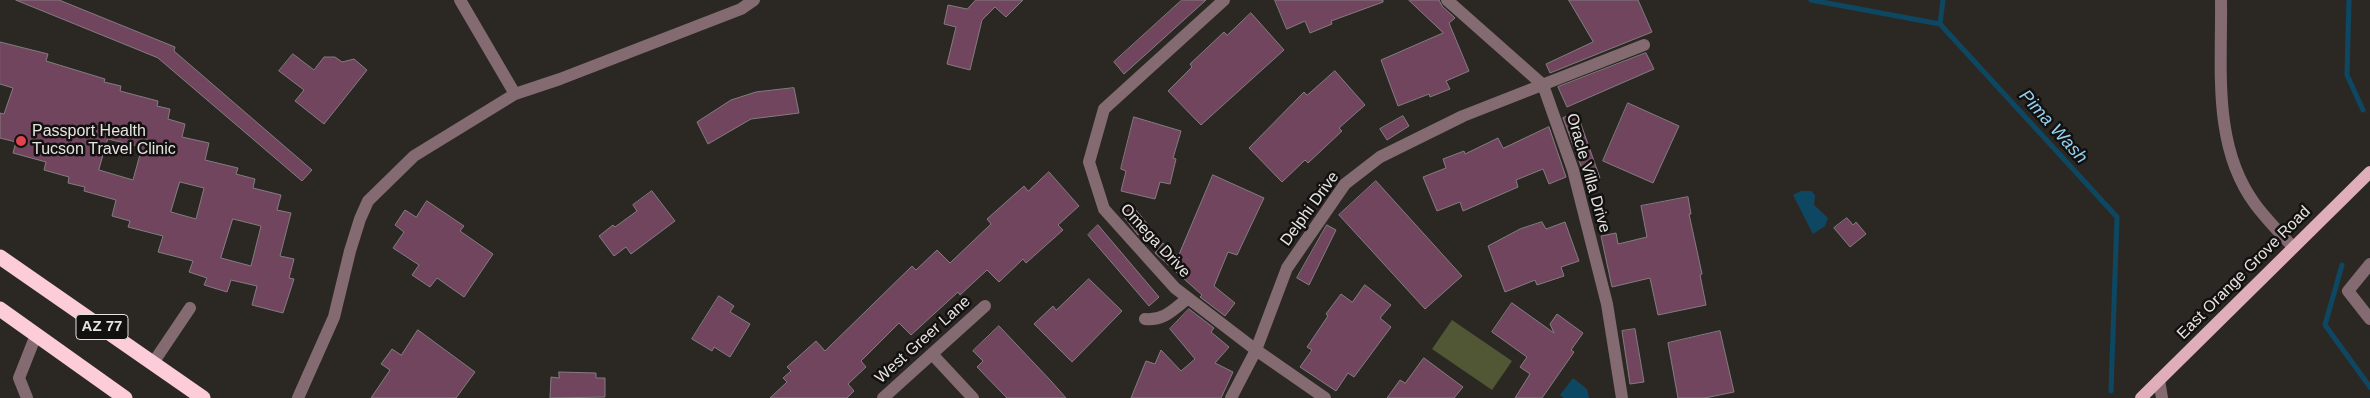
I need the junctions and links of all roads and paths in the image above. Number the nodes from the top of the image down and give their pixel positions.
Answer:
1 (460, 0) edge
2 (754, 0) edge
3 (1224, 0) edge
4 (1447, 0) edge
5 (2221, 0) edge
6 (1644, 44) dead end
7 (1543, 85) junction
8 (515, 94) junction
9 (2370, 172) edge
10 (2293, 247) junction
11 (0, 257) edge
12 (2370, 264) edge
13 (1188, 298) junction
14 (985, 306) dead end
15 (190, 308) dead end
16 (0, 309) edge
17 (1145, 319) dead end
18 (2370, 319) edge
19 (36, 335) junction
20 (1256, 350) junction
21 (932, 354) junction
22 (153, 363) junction
23 (2160, 380) junction
24 (27, 398) edge
25 (125, 398) edge
26 (203, 398) edge
27 (298, 398) edge
28 (883, 398) edge
29 (973, 398) edge
30 (1231, 398) edge
31 (1325, 398) edge
32 (1622, 398) edge
33 (2142, 398) edge
34 (2162, 398) edge

1 - 8 street
2 - 8 street
3 - 13 street, Omega Drive
4 - 7 street, Oracle Villa Drive
5 - 10 street
6 - 7 street, Delphi Drive
7 - 20 street, Delphi Drive
7 - 32 street, Oracle Villa Drive
8 - 27 street
9 - 10 main road, East Orange Grove Road
10 - 23 main road, East Orange Grove Road
11 - 22 highway, AZ 77
12 - 18 street
13 - 17 street
13 - 20 street, Omega Drive
14 - 21 street, West Greer Lane
15 - 22 street
16 - 19 highway, AZ 77
19 - 24 street
19 - 25 highway, AZ 77
20 - 30 street, Delphi Drive
20 - 31 street, Omega Drive
21 - 28 street, West Greer Lane
21 - 29 street
22 - 26 highway, AZ 77
23 - 33 main road, East Orange Grove Road
23 - 34 street

